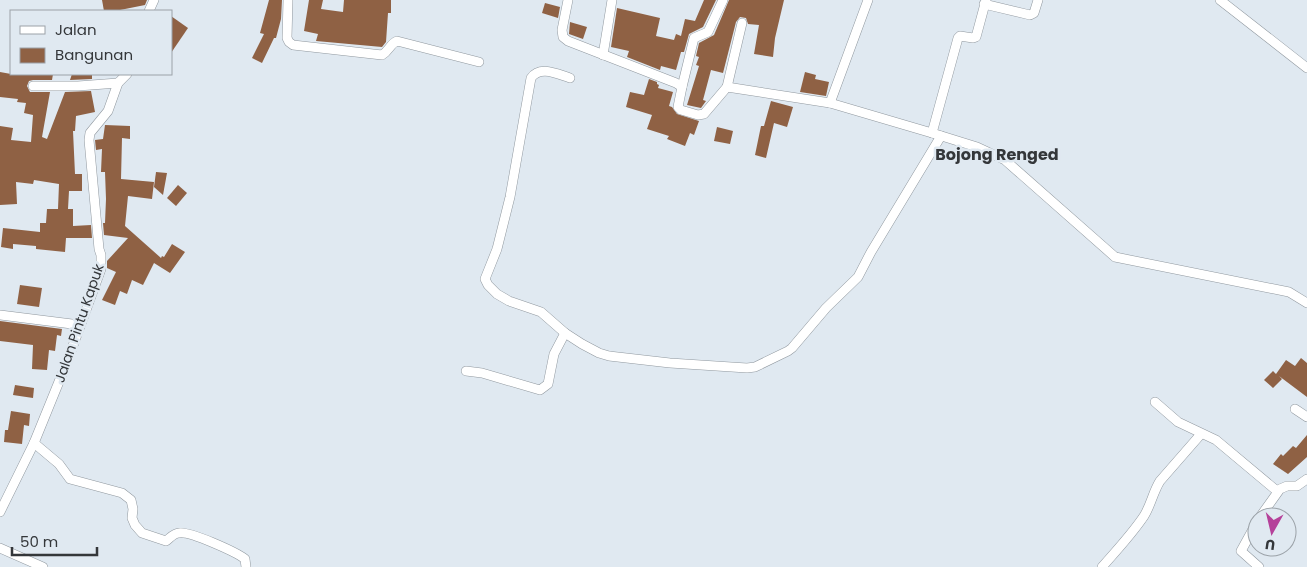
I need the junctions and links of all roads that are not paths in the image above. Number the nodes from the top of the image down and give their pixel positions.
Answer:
1 (288, 0) edge
2 (568, 0) edge
3 (612, 0) edge
4 (723, 0) edge
5 (868, 0) edge
6 (1038, 0) edge
7 (1220, 0) edge
8 (985, 2) edge
9 (742, 23) dead end
10 (603, 55) junction
11 (478, 62) dead end
12 (1307, 68) edge
13 (126, 75) edge
14 (570, 78) dead end
15 (118, 83) junction
16 (32, 86) dead end
17 (682, 87) junction
18 (727, 87) junction
19 (830, 103) junction
20 (937, 135) junction
21 (1307, 303) edge
22 (0, 315) edge
23 (80, 325) junction
24 (565, 332) junction
25 (466, 371) dead end
26 (1155, 402) dead end
27 (1295, 409) dead end
28 (1307, 417) edge
29 (1201, 434) junction
30 (34, 443) junction
31 (1307, 479) edge
32 (1277, 491) junction
33 (1267, 507) edge
34 (0, 512) edge
35 (1247, 540) edge
36 (0, 548) edge
37 (1247, 556) edge
38 (1248, 557) edge
39 (43, 567) edge
40 (246, 567) edge
41 (1102, 567) edge
42 (1259, 567) edge

1 - 11 street
2 - 10 street
3 - 10 street
4 - 17 street
5 - 19 street
6 - 8 street
7 - 12 street
8 - 20 street
9 - 18 street
10 - 17 street
13 - 15 street, Jalan Pintu Kapuk
14 - 24 street
15 - 16 street
15 - 23 street, Jalan Pintu Kapuk
17 - 18 street
18 - 19 street
19 - 20 street
20 - 21 street
20 - 24 street
22 - 23 street
23 - 30 street, Jalan Pintu Kapuk
24 - 25 street
26 - 29 street
27 - 28 street
29 - 32 street
29 - 41 street
30 - 34 street, Jalan Pintu Kapuk
30 - 40 street
31 - 32 street
32 - 33 street
35 - 37 street
36 - 39 street
38 - 42 street

